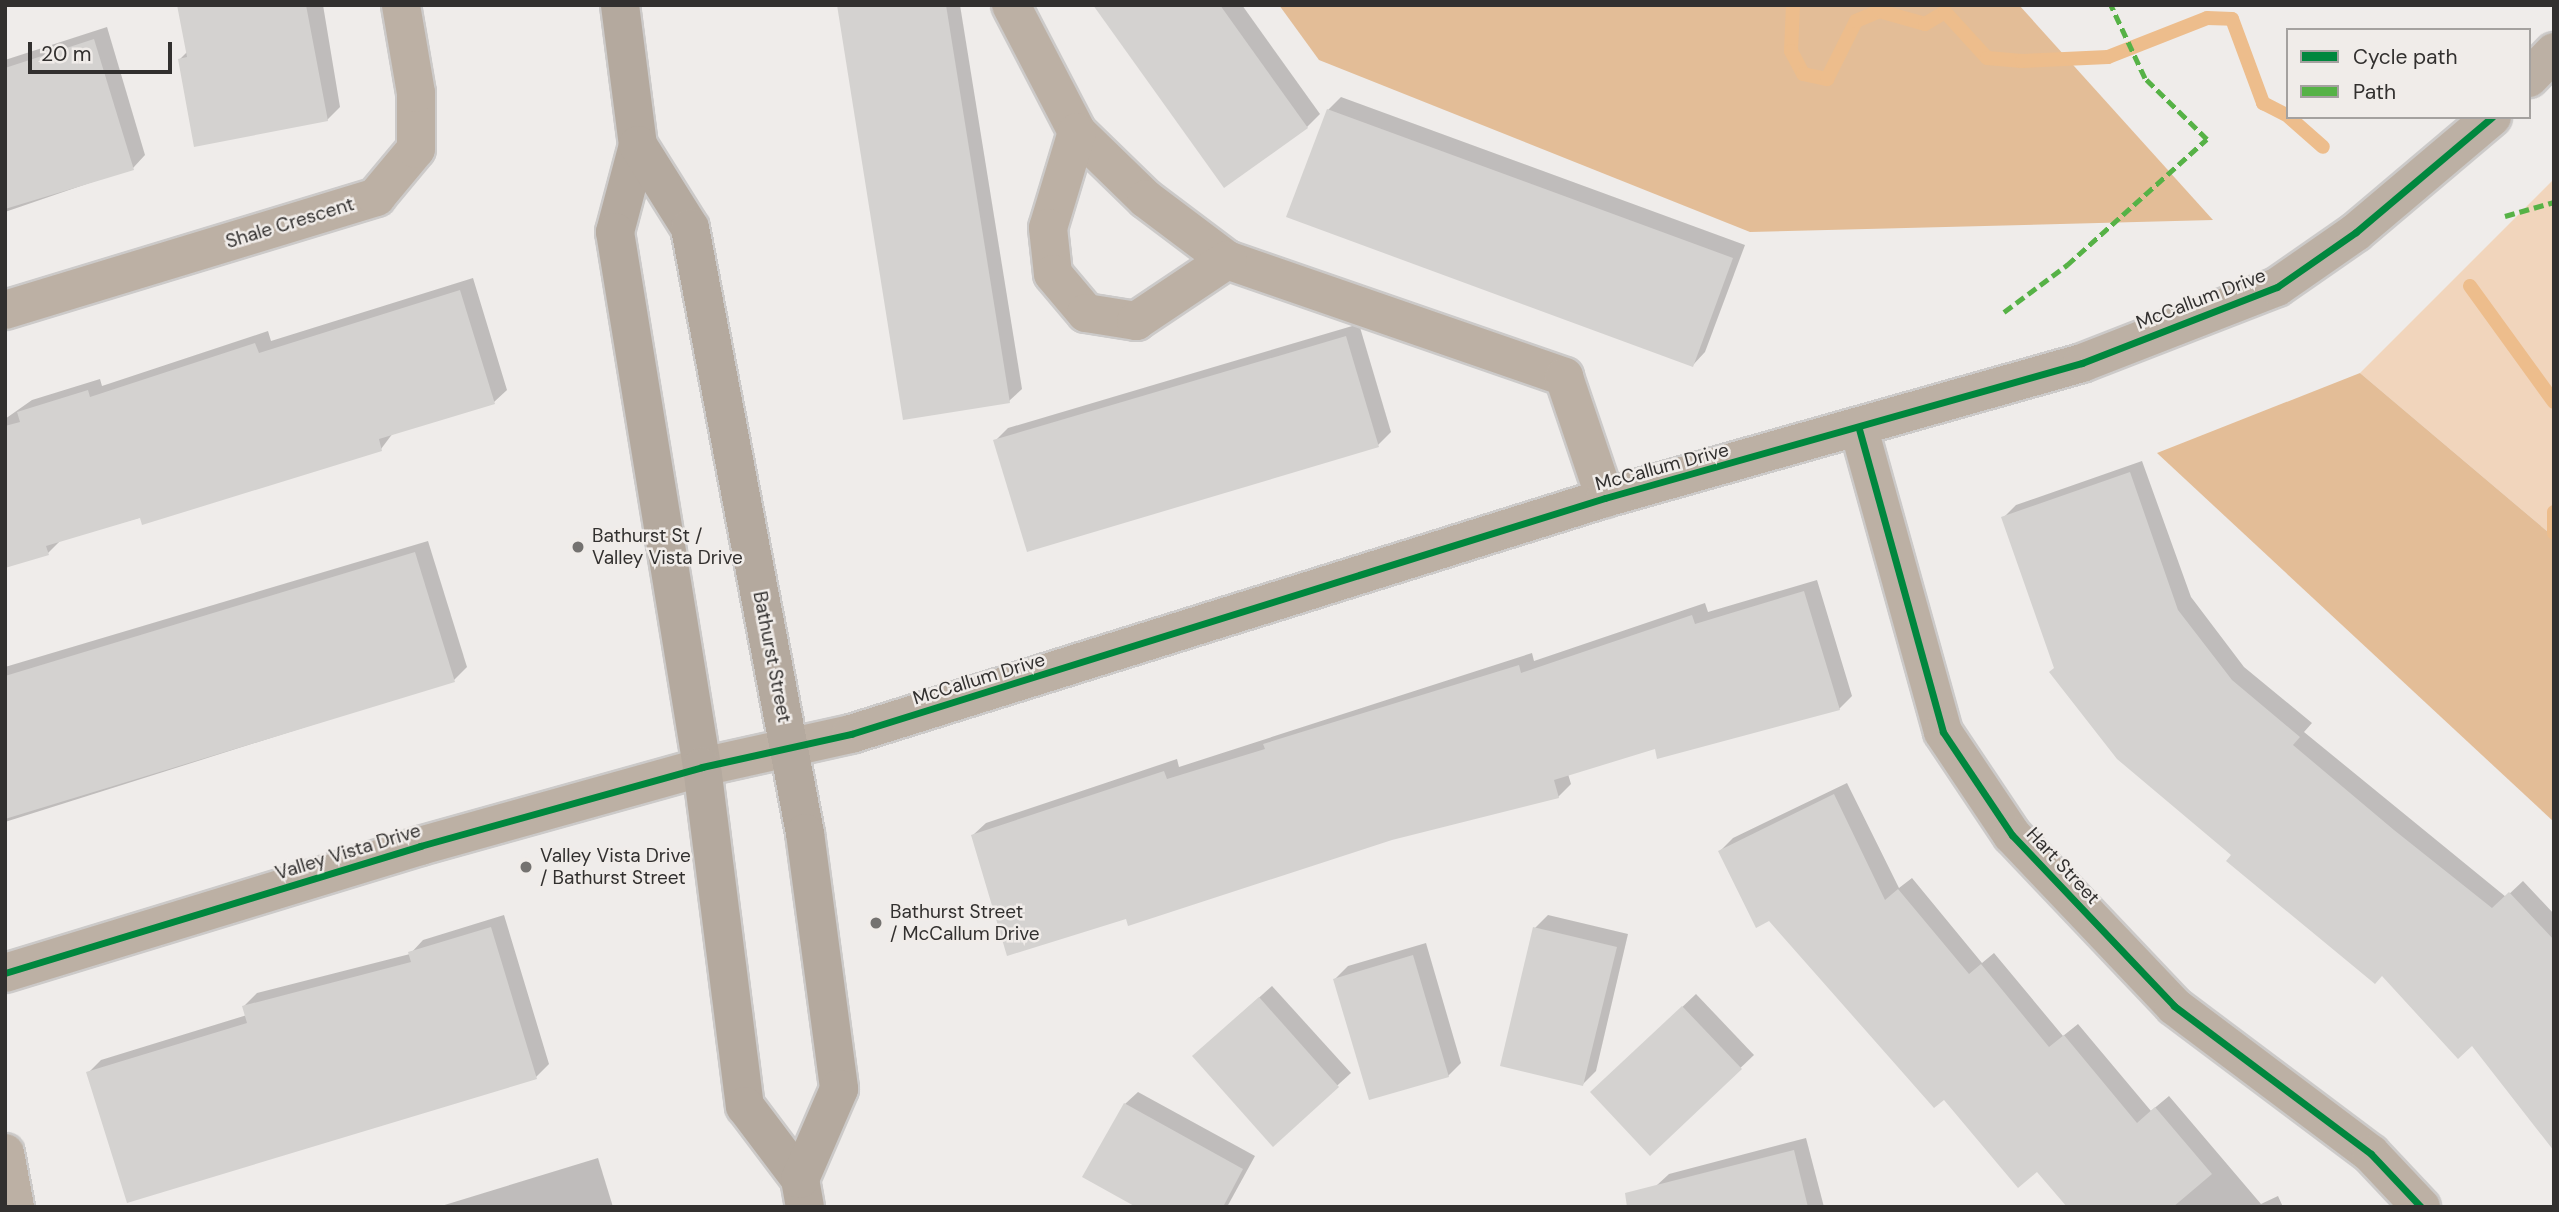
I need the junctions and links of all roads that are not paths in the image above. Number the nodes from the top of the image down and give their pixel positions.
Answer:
1 (401, 5) edge
2 (620, 5) edge
3 (1011, 5) edge
4 (2554, 52) edge
5 (2531, 76) edge
6 (2490, 119) edge
7 (1077, 132) junction
8 (638, 145) junction
9 (1227, 260) junction
10 (5, 310) edge
11 (1859, 429) junction
12 (1605, 498) junction
13 (789, 749) junction
14 (702, 767) junction
15 (5, 973) edge
16 (5, 1153) edge
17 (803, 1193) edge
18 (15, 1207) edge
19 (2421, 1207) edge

1 - 10 street, Shale Crescent
2 - 8 main road, Bathurst Street
3 - 7 street
4 - 5 street
6 - 11 street, McCallum Drive
7 - 9 street
7 - 9 street
8 - 13 main road, Bathurst Street
8 - 14 main road, Bathurst Street
9 - 12 street
11 - 12 street, McCallum Drive
11 - 19 street, Hart Street
12 - 13 street, McCallum Drive
13 - 14 street, McCallum Drive
13 - 17 main road, Bathurst Street
14 - 15 street, Valley Vista Drive
14 - 17 main road, Bathurst Street
16 - 18 street

